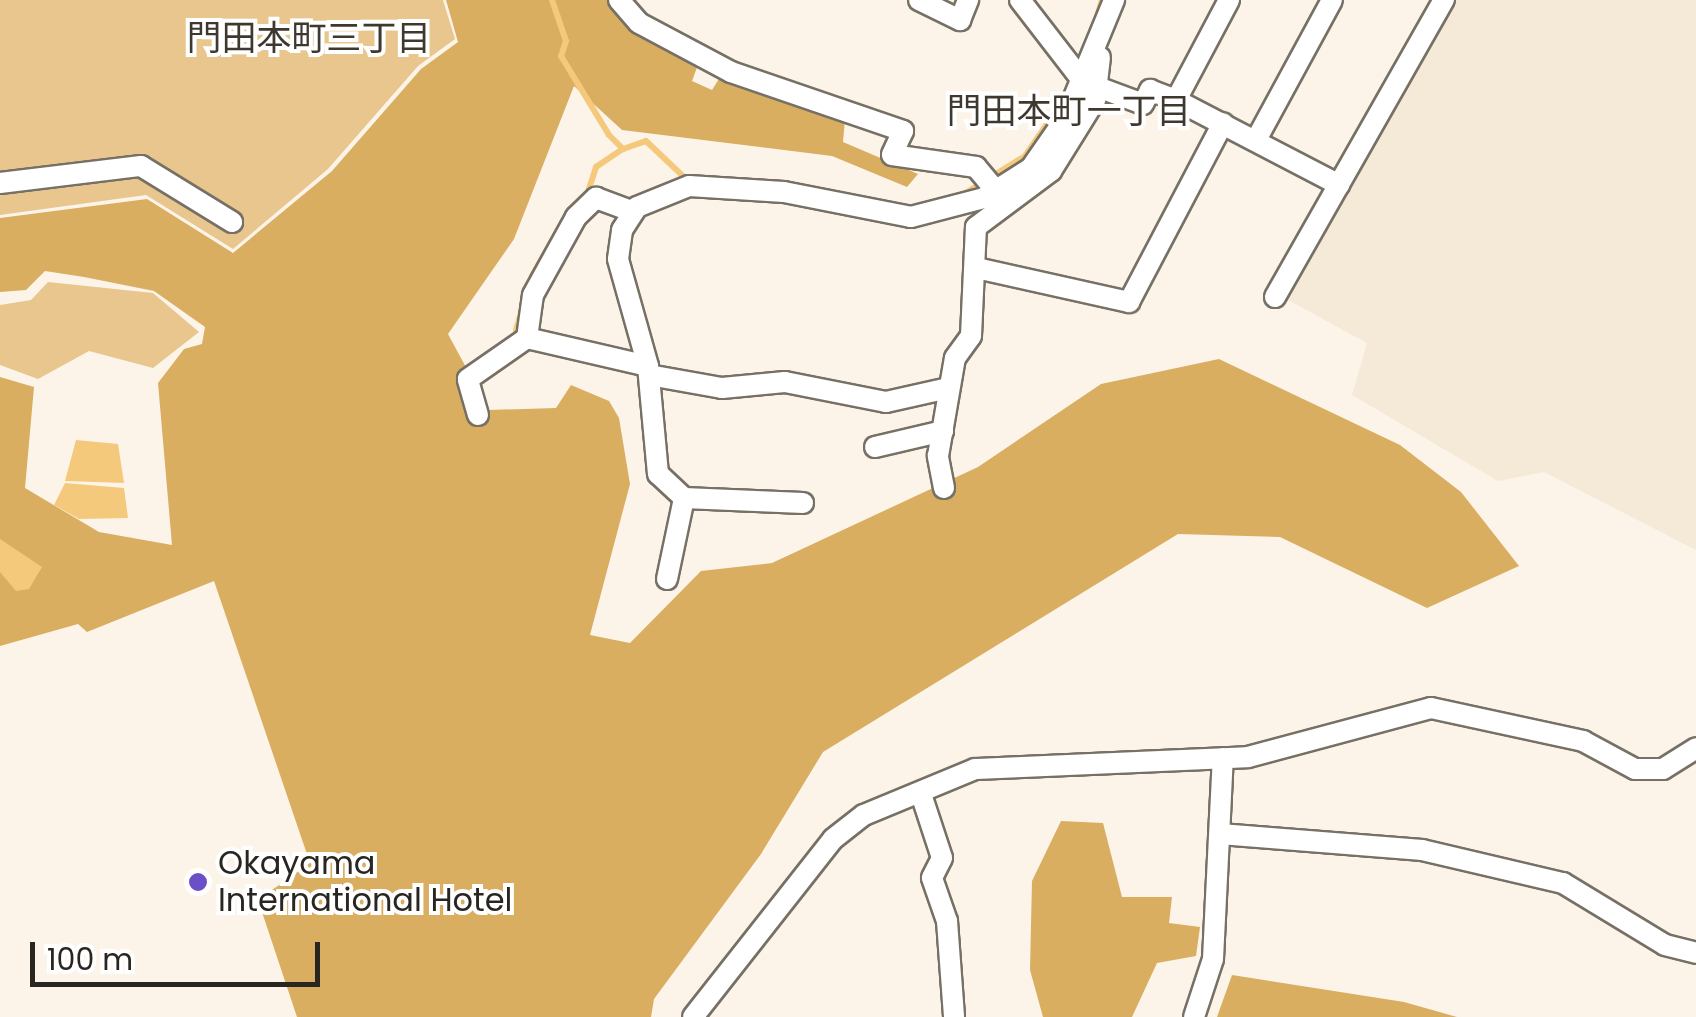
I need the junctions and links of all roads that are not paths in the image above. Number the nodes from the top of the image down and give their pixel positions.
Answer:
1 (619, 0) edge
2 (919, 0) edge
3 (968, 0) edge
4 (1020, 0) edge
5 (1114, 0) edge
6 (1229, 0) edge
7 (1332, 0) edge
8 (1444, 0) edge
9 (1082, 80) junction
10 (1176, 100) junction
11 (1223, 123) junction
12 (1256, 140) junction
13 (0, 184) edge
14 (1338, 185) junction
15 (992, 186) junction
16 (628, 210) junction
17 (232, 222) dead end
18 (976, 268) junction
19 (1275, 296) dead end
20 (527, 338) junction
21 (649, 371) junction
22 (948, 388) junction
23 (478, 416) dead end
24 (942, 431) junction
25 (874, 447) dead end
26 (944, 488) dead end
27 (684, 498) junction
28 (803, 503) dead end
29 (667, 579) dead end
30 (1696, 748) edge
31 (1224, 758) junction
32 (921, 794) junction
33 (1220, 834) junction
34 (1696, 954) edge
35 (693, 1017) edge
36 (954, 1017) edge
37 (1194, 1017) edge

1 - 15 street
2 - 3 street
4 - 9 street
5 - 9 street
6 - 10 street
7 - 12 street
8 - 14 street
9 - 10 street
9 - 15 street
9 - 18 street
10 - 11 street
11 - 12 street
11 - 18 street
12 - 14 street
13 - 17 street
14 - 19 street
15 - 16 street
16 - 20 street
16 - 21 street
18 - 22 street
20 - 21 street
20 - 23 street
21 - 22 street
21 - 27 street
22 - 24 street
24 - 25 street
24 - 26 street
27 - 28 street
27 - 29 street
30 - 31 street
31 - 32 street
31 - 33 street
32 - 35 street
32 - 36 street
33 - 34 street
33 - 37 street

